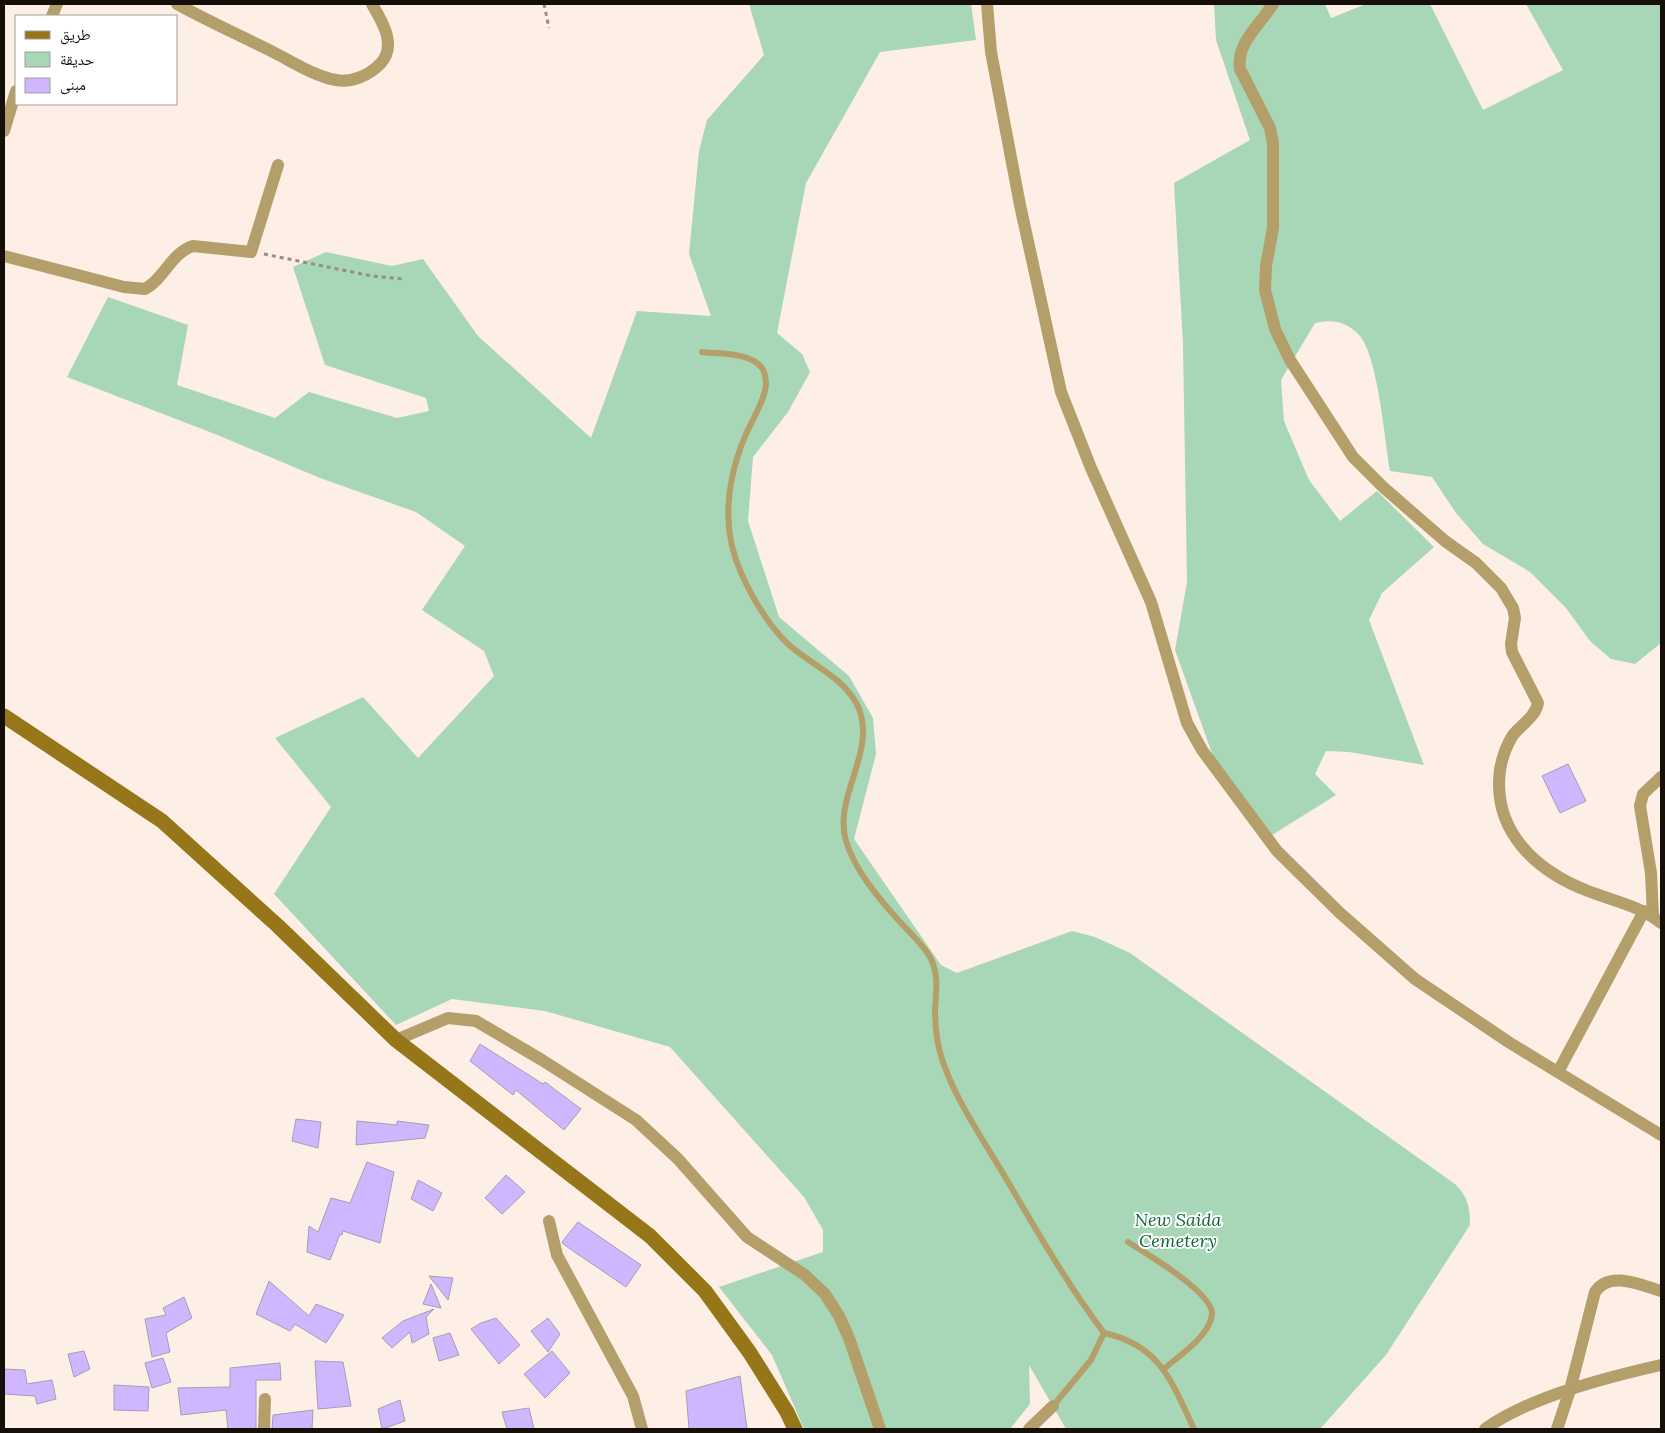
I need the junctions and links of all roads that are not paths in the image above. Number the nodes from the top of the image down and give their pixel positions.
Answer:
1 (177, 4) edge
2 (372, 4) edge
3 (987, 4) edge
4 (1273, 4) edge
5 (15, 94) edge
6 (4, 131) edge
7 (278, 165) dead end
8 (4, 256) edge
9 (702, 352) dead end
10 (4, 716) edge
11 (1661, 777) edge
12 (1653, 917) edge
13 (396, 1040) junction
14 (1558, 1072) junction
15 (1661, 1135) edge
16 (550, 1221) dead end
17 (1128, 1242) dead end
18 (1661, 1290) edge
19 (1104, 1333) junction
20 (1661, 1364) edge
21 (1165, 1368) junction
22 (1570, 1390) junction
23 (265, 1399) dead end
24 (1053, 1406) joint
25 (787, 1412) junction
26 (264, 1429) edge
27 (642, 1429) edge
28 (784, 1429) edge
29 (795, 1429) edge
30 (880, 1429) edge
31 (1029, 1429) edge
32 (1194, 1429) edge
33 (1485, 1429) edge
34 (1557, 1429) edge

1 - 2 street
3 - 14 street
4 - 12 street
5 - 6 street
7 - 8 street
9 - 19 lane
10 - 13 street
11 - 12 street
12 - 14 street
13 - 25 street
13 - 30 street
14 - 15 street
16 - 27 street
17 - 21 lane
18 - 22 street
19 - 21 lane
19 - 24 lane
20 - 22 street
21 - 32 lane
22 - 33 street
22 - 34 street
23 - 26 street
24 - 31 street
25 - 28 street
25 - 29 street

